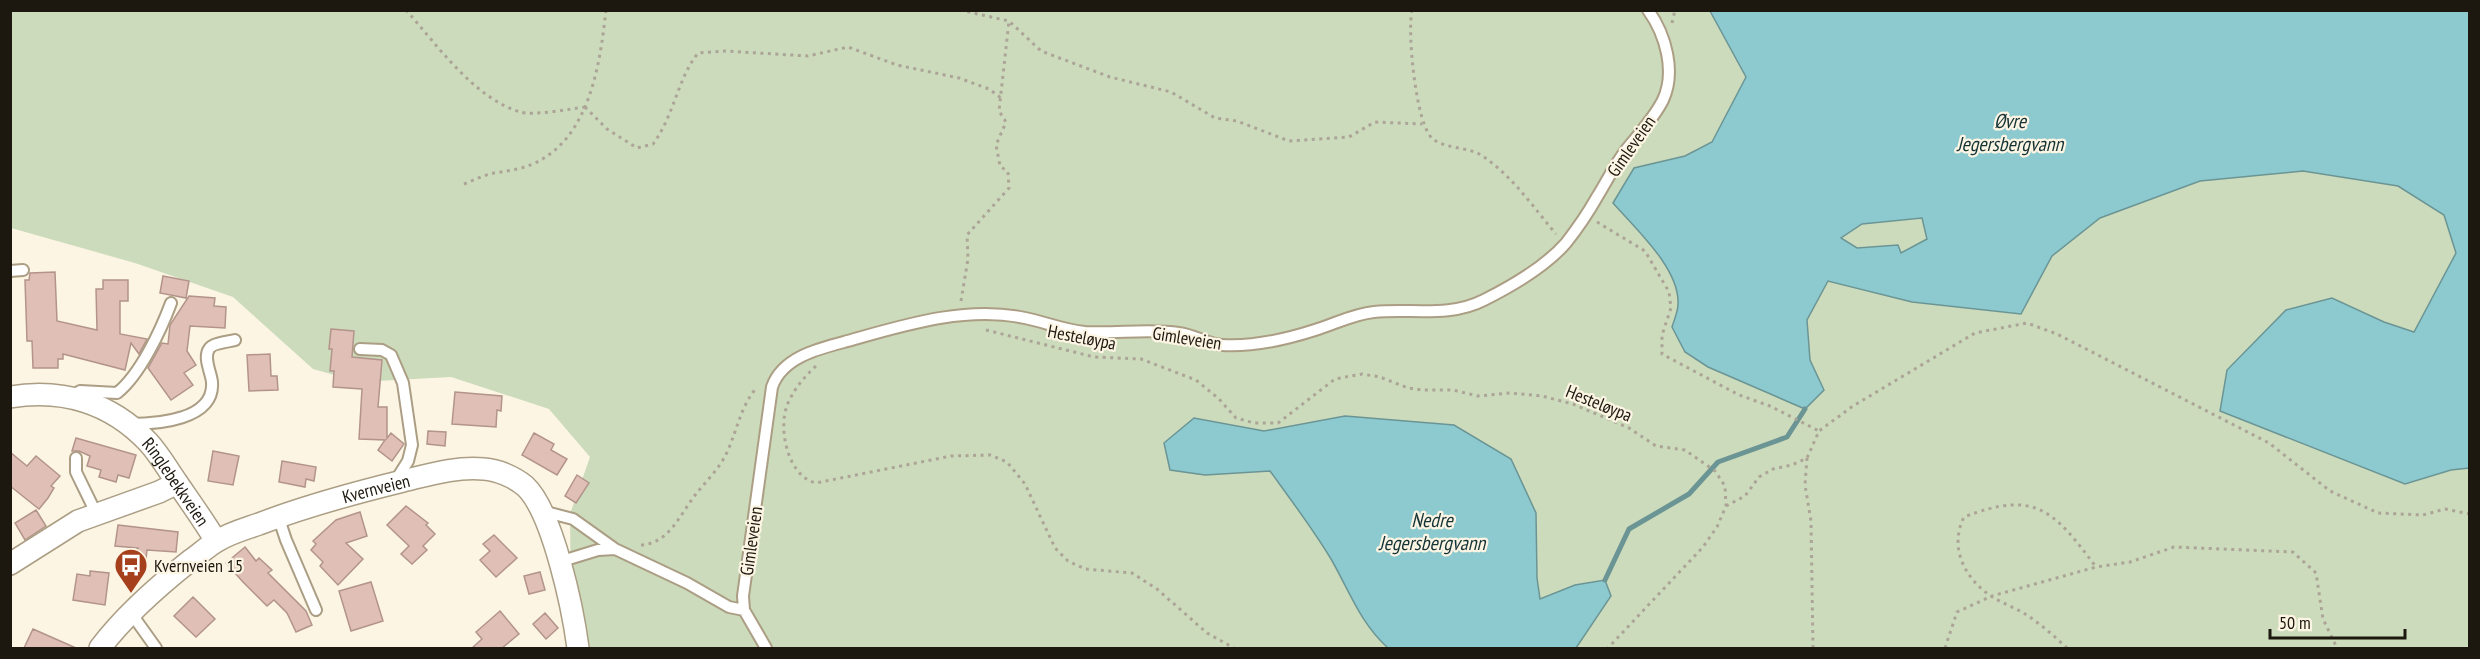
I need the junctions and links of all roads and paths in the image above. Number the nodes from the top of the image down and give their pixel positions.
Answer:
1 (406, 10) edge
2 (606, 10) edge
3 (960, 10) edge
4 (1412, 10) edge
5 (1648, 10) edge
6 (1009, 21) junction
7 (1001, 98) junction
8 (585, 107) junction
9 (1422, 124) junction
10 (464, 184) dead end
11 (1586, 215) junction
12 (1565, 244) junction
13 (171, 303) dead end
14 (960, 315) junction
15 (983, 330) dead end
16 (235, 340) dead end
17 (360, 349) dead end
18 (821, 362) dead end
19 (776, 376) junction
20 (10, 397) edge
21 (74, 397) junction
22 (130, 424) junction
23 (1819, 431) junction
24 (75, 458) dead end
25 (1807, 458) junction
26 (177, 483) junction
27 (394, 483) junction
28 (1726, 507) junction
29 (542, 511) junction
30 (96, 513) junction
31 (2469, 514) edge
32 (278, 516) junction
33 (216, 541) junction
34 (615, 549) junction
35 (559, 562) junction
36 (10, 564) edge
37 (2096, 567) junction
38 (1992, 596) junction
39 (316, 610) dead end
40 (744, 610) junction
41 (131, 613) junction
42 (100, 648) edge
43 (156, 648) edge
44 (578, 648) edge
45 (766, 648) edge
46 (1234, 648) edge
47 (1608, 648) edge
48 (1813, 648) edge
49 (1945, 648) edge
50 (2067, 648) edge
51 (2337, 648) edge

1 - 8 path
2 - 8 path
3 - 6 path
4 - 9 path
5 - 11 lane, Gimleveien
6 - 7 path
6 - 9 path
7 - 8 path
7 - 14 path
8 - 10 path
9 - 12 path
11 - 12 lane, Gimleveien
11 - 23 path
12 - 14 lane, Gimleveien
13 - 21 lane, Ringlebekkveien
14 - 19 lane, Gimleveien
15 - 28 path, Hesteløypa
16 - 22 lane, Ringlebekkveien
17 - 27 lane
18 - 46 path
19 - 34 path
19 - 40 lane, Gimleveien
20 - 21 street, Ringlebekkveien
21 - 22 street, Ringlebekkveien
22 - 26 street, Ringlebekkveien
23 - 25 path
23 - 31 path
24 - 30 lane
25 - 28 path
25 - 48 path
26 - 30 street
26 - 33 street, Ringlebekkveien
27 - 29 street, Kvernveien
27 - 32 street, Kvernveien
28 - 47 path
29 - 34 lane
29 - 35 street, Kvernveien
30 - 36 street
32 - 33 street, Kvernveien
32 - 39 lane
33 - 41 street, Kvernveien
34 - 35 lane
34 - 40 lane
35 - 44 street, Kvernveien
37 - 38 path
37 - 38 path
37 - 51 path
38 - 49 path
38 - 50 path
40 - 45 lane
41 - 42 street, Kvernveien
41 - 43 lane

